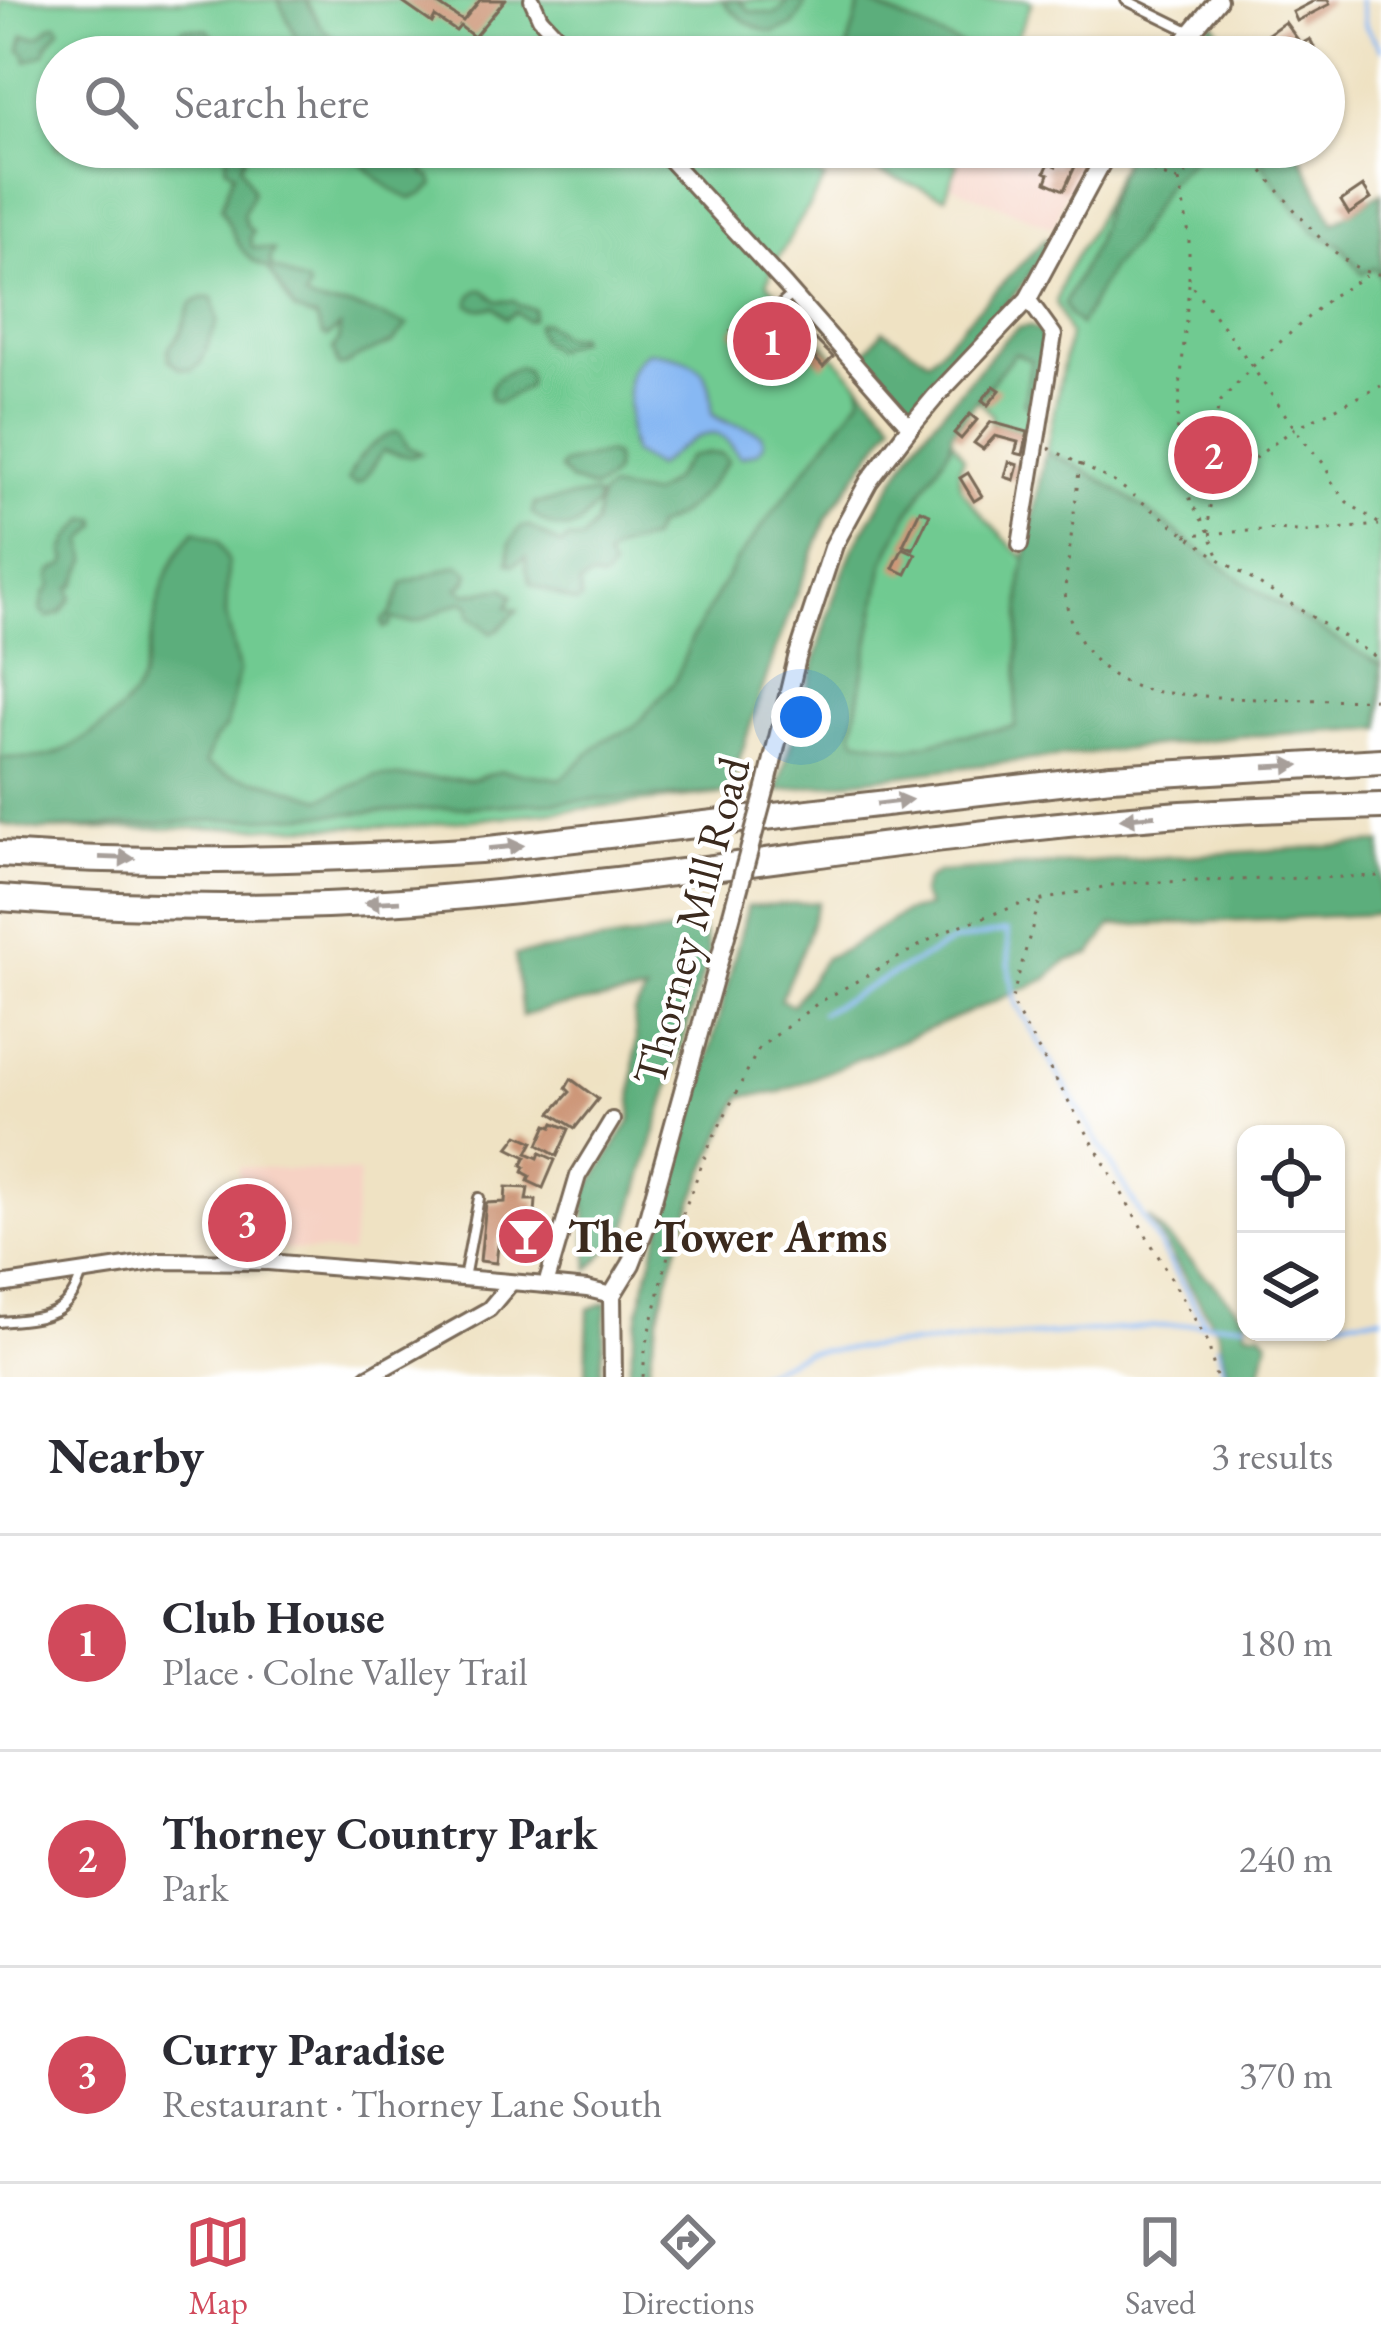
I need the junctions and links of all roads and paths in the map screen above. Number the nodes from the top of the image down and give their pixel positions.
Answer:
1 (532, 0) edge
2 (1126, 0) edge
3 (1218, 0) edge
4 (1191, 31) junction
5 (557, 36) edge
6 (1187, 36) edge
7 (677, 168) edge
8 (1099, 168) edge
9 (1148, 168) edge
10 (1193, 168) edge
11 (1261, 168) edge
12 (1178, 181) junction
13 (1381, 274) edge
14 (1368, 275) junction
15 (1189, 282) junction
16 (793, 294) junction
17 (1028, 299) junction
18 (751, 331) dead end
19 (1252, 367) junction
20 (1381, 386) edge
21 (908, 425) junction
22 (1295, 428) junction
23 (1044, 445) dead end
24 (1080, 462) junction
25 (1215, 488) junction
26 (1209, 532) junction
27 (1185, 535) junction
28 (1020, 545) dead end
29 (1220, 559) junction
30 (1381, 659) edge
31 (1381, 698) edge
32 (1381, 760) edge
33 (1381, 806) edge
34 (0, 854) edge
35 (1381, 876) edge
36 (0, 898) edge
37 (1040, 901) junction
38 (612, 1120) dead end
39 (479, 1198) dead end
40 (82, 1271) junction
41 (463, 1280) junction
42 (510, 1284) junction
43 (0, 1285) edge
44 (546, 1285) junction
45 (612, 1295) junction
46 (0, 1322) edge
47 (368, 1377) edge
48 (613, 1377) edge
49 (643, 1377) edge
50 (1216, 1377) edge

1 - 5 street
2 - 4 lane
3 - 4 street
4 - 6 street
7 - 16 street
8 - 17 street, Thorney Mill Road
9 - 12 path
10 - 12 path
11 - 14 path
12 - 15 path
13 - 14 path
14 - 19 path
15 - 19 path
15 - 26 path
16 - 18 lane
16 - 21 street
17 - 21 street, Thorney Mill Road
17 - 28 street
19 - 22 path
19 - 25 path
20 - 22 path
21 - 45 street, Thorney Mill Road, bridge
22 - 25 path
22 - 26 path
23 - 24 path
24 - 27 path
24 - 31 path
25 - 26 path
26 - 27 path
26 - 29 path
27 - 29 path
29 - 30 path
34 -> 32 highway
33 -> 36 highway
35 - 37 path
37 - 49 path
37 - 50 path
38 - 44 street, Thorney Mill Road
39 - 41 lane
40 - 41 street
40 - 43 street
40 - 46 lane
41 - 42 street
42 - 44 street
42 - 47 street
44 - 45 street
45 - 48 street

